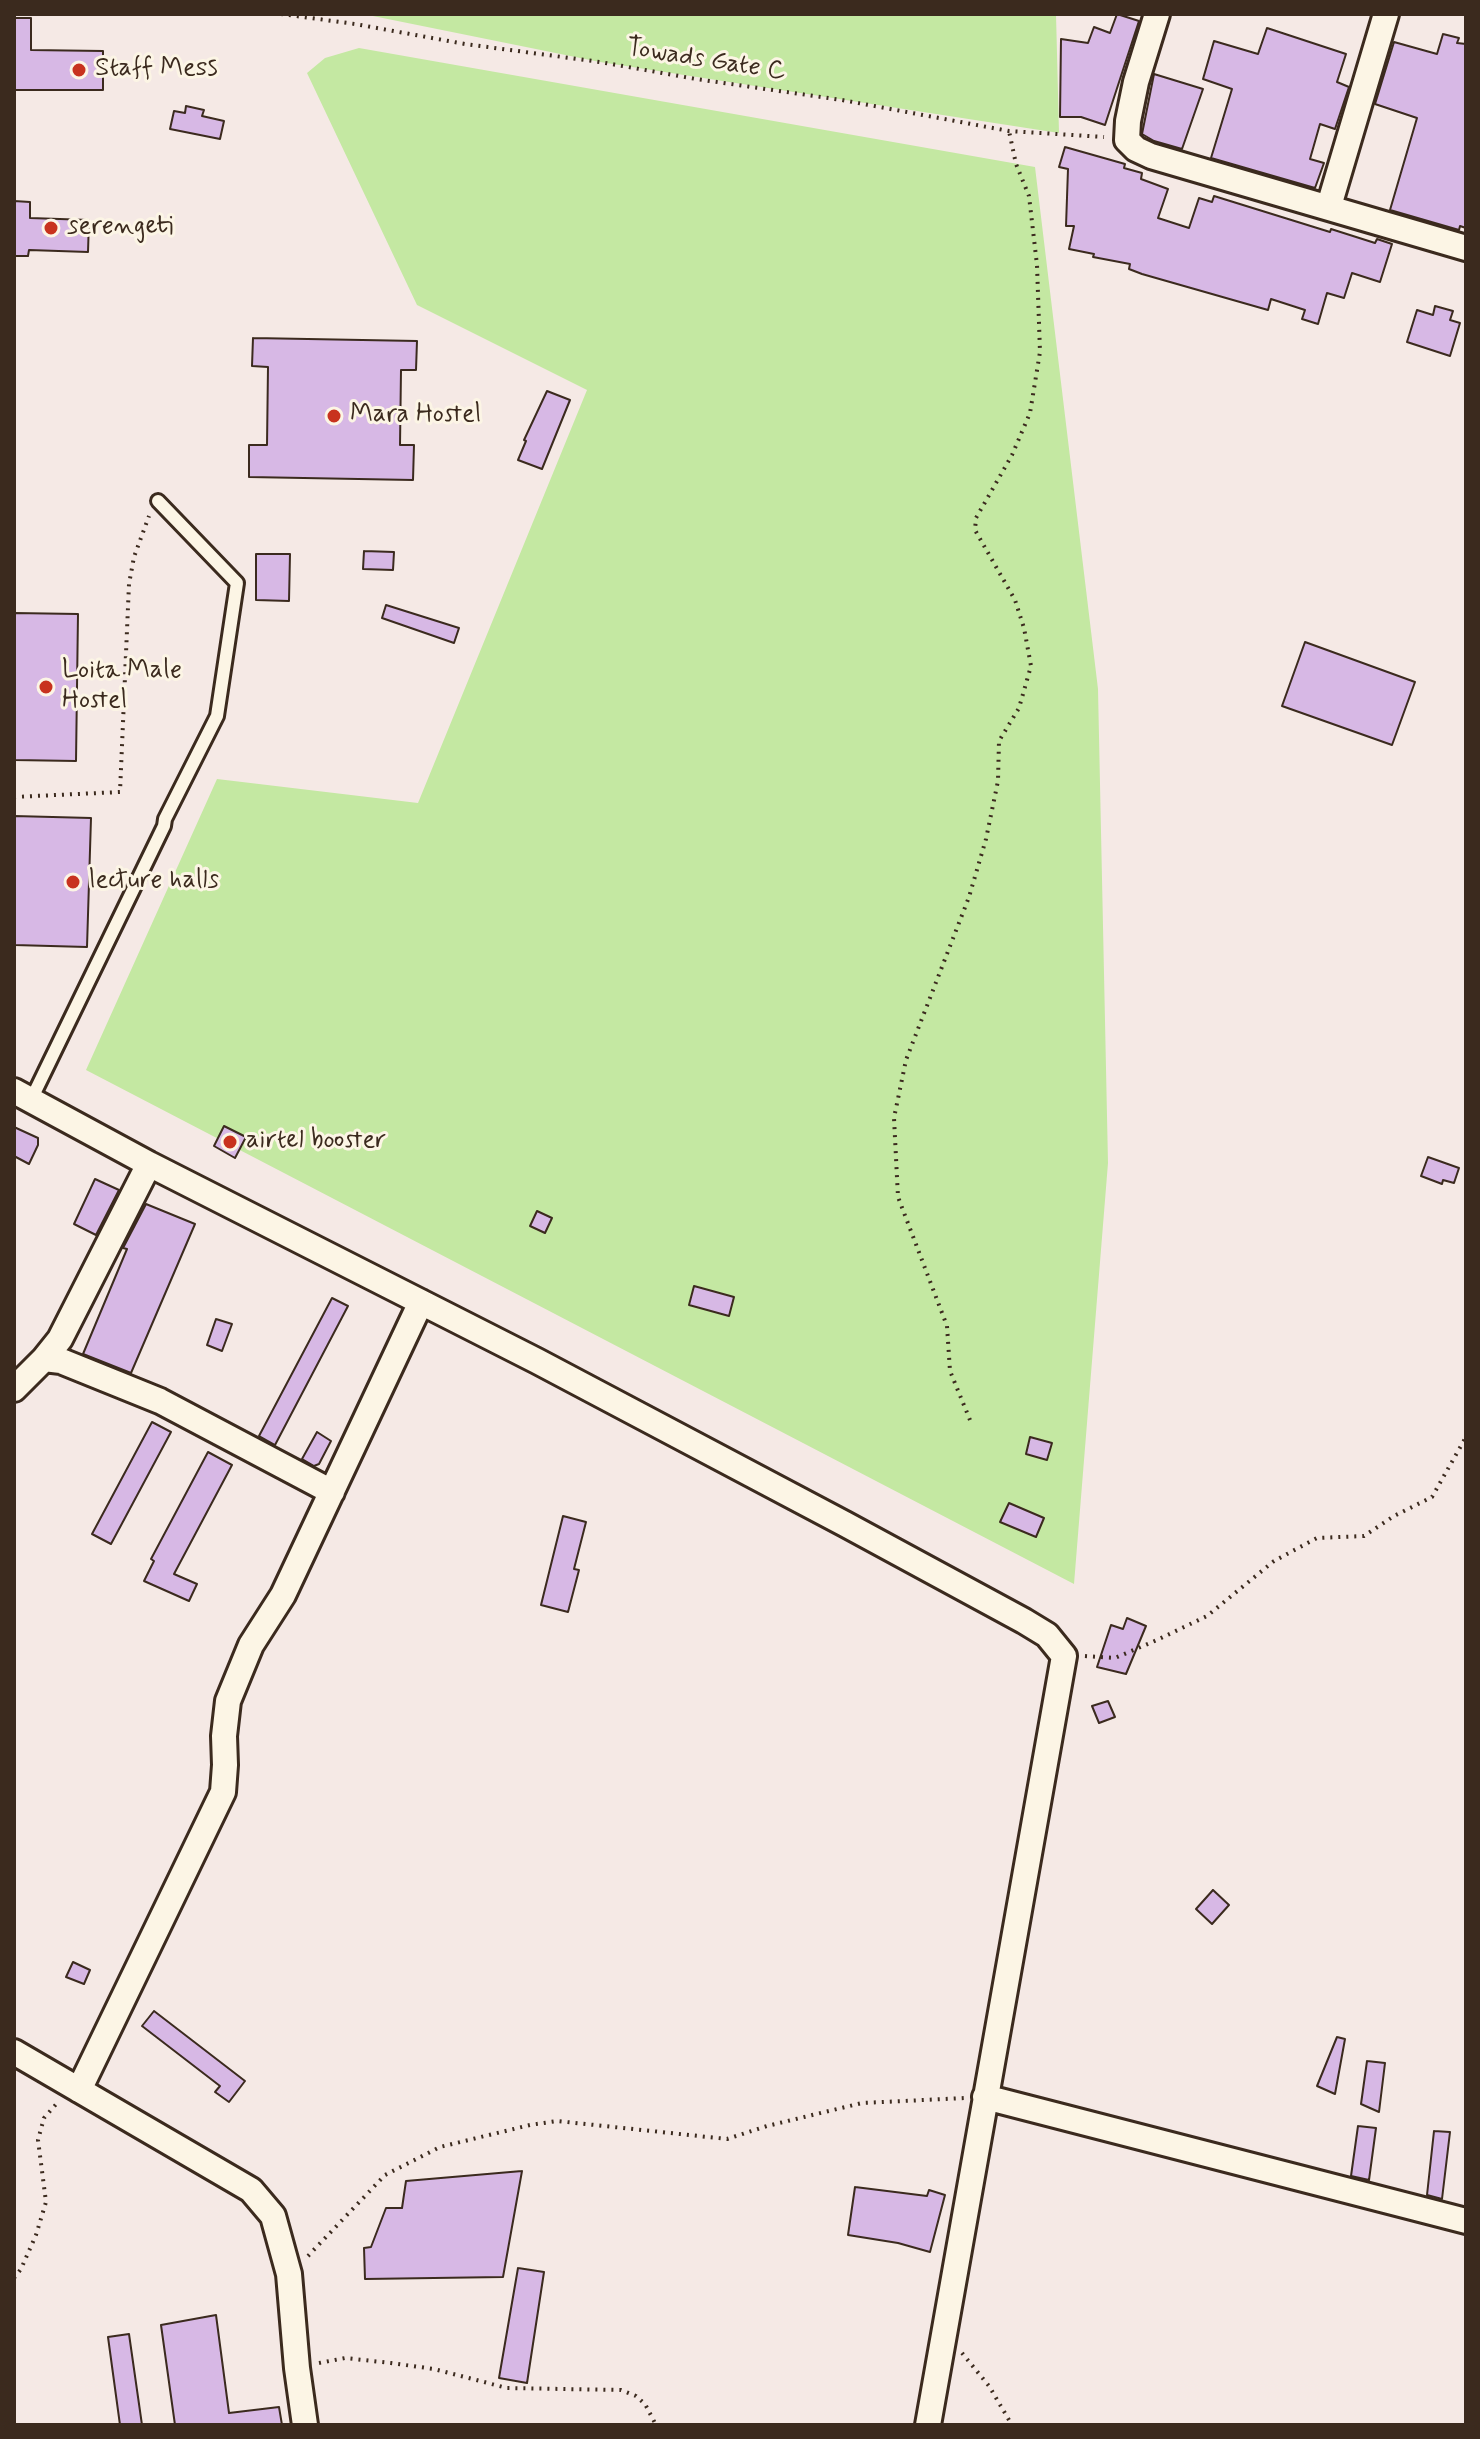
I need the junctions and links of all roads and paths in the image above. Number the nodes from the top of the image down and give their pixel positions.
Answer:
1 (281, 14) edge
2 (1157, 14) edge
3 (1386, 14) edge
4 (1009, 131) junction
5 (1127, 140) junction
6 (1329, 206) junction
7 (1466, 248) edge
8 (158, 501) joint
9 (14, 797) edge
10 (23, 1095) edge
11 (149, 1164) junction
12 (421, 1302) junction
13 (44, 1359) junction
14 (14, 1389) edge
15 (970, 1420) dead end
16 (1466, 1437) edge
17 (332, 1492) junction
18 (1064, 1656) junction
19 (14, 2052) edge
20 (79, 2090) junction
21 (985, 2097) junction
22 (1466, 2221) edge
23 (289, 2274) junction
24 (14, 2278) edge
25 (943, 2329) junction
26 (297, 2368) junction
27 (305, 2425) edge
28 (656, 2425) edge
29 (928, 2425) edge
30 (1012, 2425) edge

1 - 4 path, Towads Gate C
2 - 5 street
3 - 6 street
4 - 5 path, Towads Gate C
4 - 15 path
5 - 6 street
6 - 7 street
8 - 9 path
8 - 10 lane
10 - 11 street
11 - 12 street
11 - 13 street
12 - 17 street
12 - 18 street
13 - 14 street
13 - 17 street
16 - 18 path
17 - 20 street
18 - 21 street
19 - 20 street
20 - 23 street
20 - 24 path
21 - 22 street
21 - 23 path
21 - 25 street
23 - 26 street
25 - 29 street
25 - 30 path
26 - 27 street
26 - 28 path

